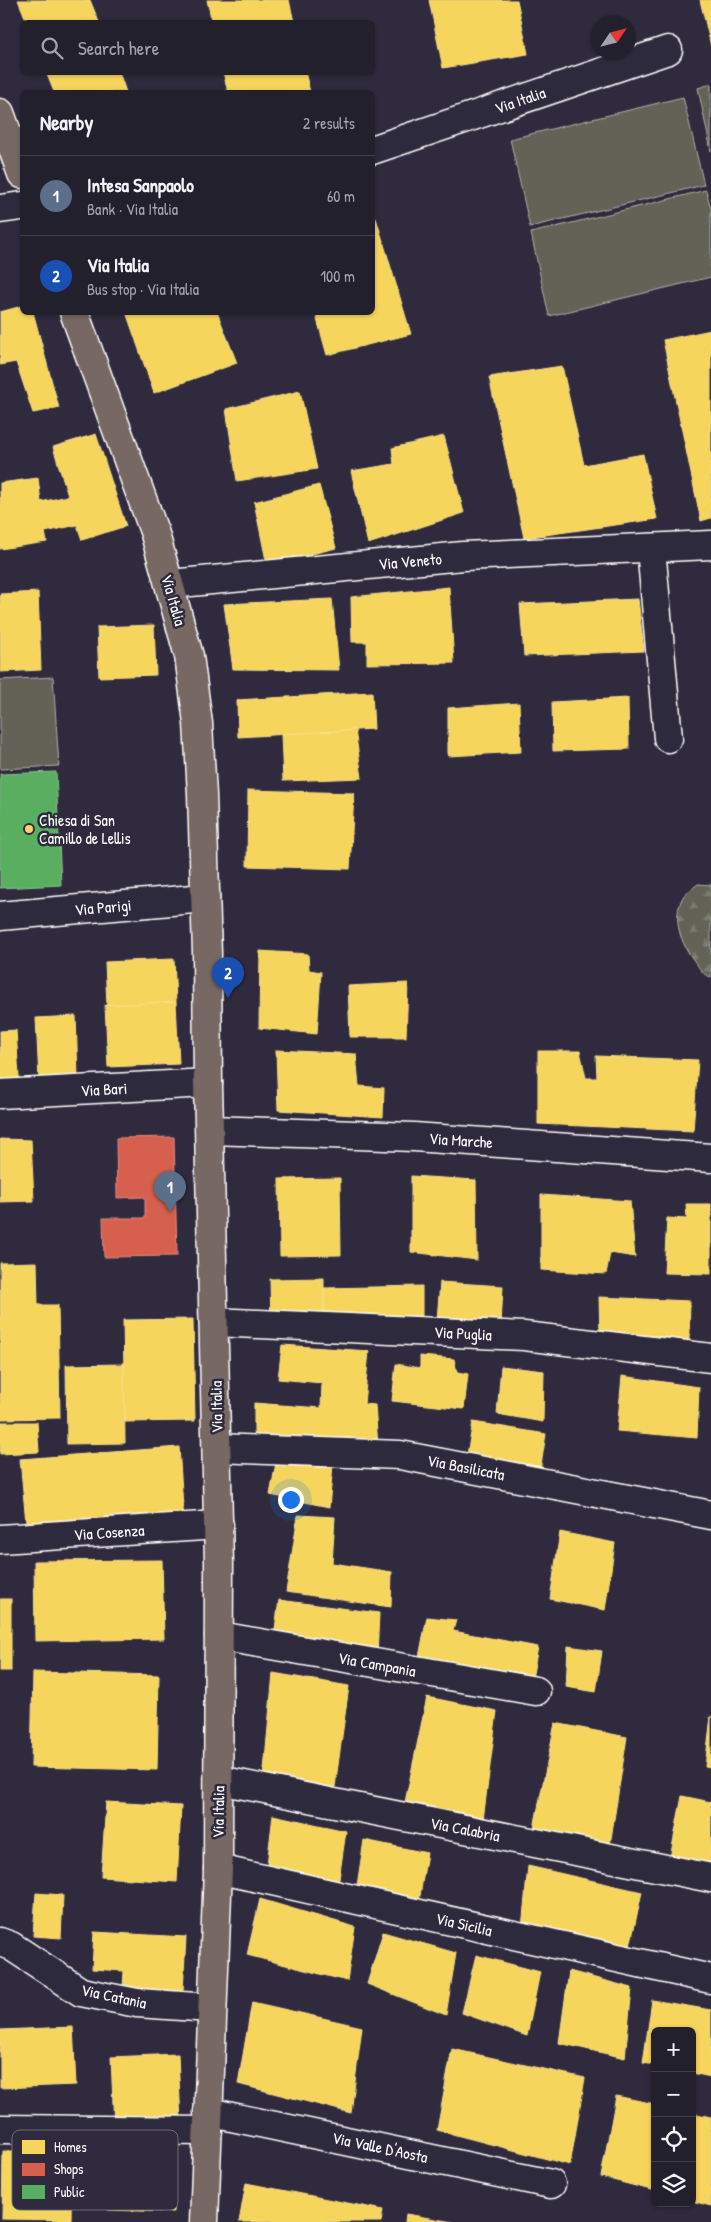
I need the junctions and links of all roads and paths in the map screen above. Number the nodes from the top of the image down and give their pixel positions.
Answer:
1 (668, 50) dead end
2 (0, 113) edge
3 (375, 149) edge
4 (20, 168) edge
5 (20, 206) edge
6 (0, 209) edge
7 (75, 315) edge
8 (711, 545) edge
9 (651, 548) junction
10 (170, 584) junction
11 (668, 738) dead end
12 (205, 898) junction
13 (0, 916) edge
14 (208, 1083) junction
15 (0, 1094) edge
16 (210, 1130) junction
17 (711, 1158) edge
18 (214, 1322) junction
19 (711, 1358) edge
20 (217, 1448) junction
21 (711, 1515) edge
22 (219, 1525) junction
23 (0, 1539) edge
24 (219, 1636) junction
25 (536, 1692) dead end
26 (219, 1780) junction
27 (218, 1869) junction
28 (711, 1878) edge
29 (0, 1942) edge
30 (711, 1978) edge
31 (211, 2008) junction
32 (208, 2122) junction
33 (0, 2128) edge
34 (551, 2184) dead end
35 (204, 2222) edge

1 - 3 street, Via Italia
2 - 4 main road
5 - 6 street
7 - 10 main road, Via Italia
8 - 9 street, Via Veneto
9 - 10 street, Via Veneto
9 - 11 street
10 - 12 main road, Via Italia
12 - 13 street, Via Parigi
12 - 14 main road, Via Italia
14 - 15 street, Via Bari
14 - 16 main road, Via Italia
16 - 17 street, Via Marche
16 - 18 main road, Via Italia
18 - 19 street, Via Puglia
18 - 20 main road, Via Italia
20 - 21 street, Via Basilicata
20 - 22 main road, Via Italia
22 - 23 street, Via Cosenza
22 - 24 main road, Via Italia
24 - 25 street, Via Campania
24 - 26 main road, Via Italia
26 - 27 main road, Via Italia
26 - 28 street, Via Calabria
27 - 30 street, Via Sicilia
27 - 31 main road, Via Italia
29 - 31 street, Via Catania
31 - 32 main road, Via Italia
32 - 33 street, Via Valle D'Aosta
32 - 34 street, Via Valle D'Aosta
32 - 35 main road, Via Italia

